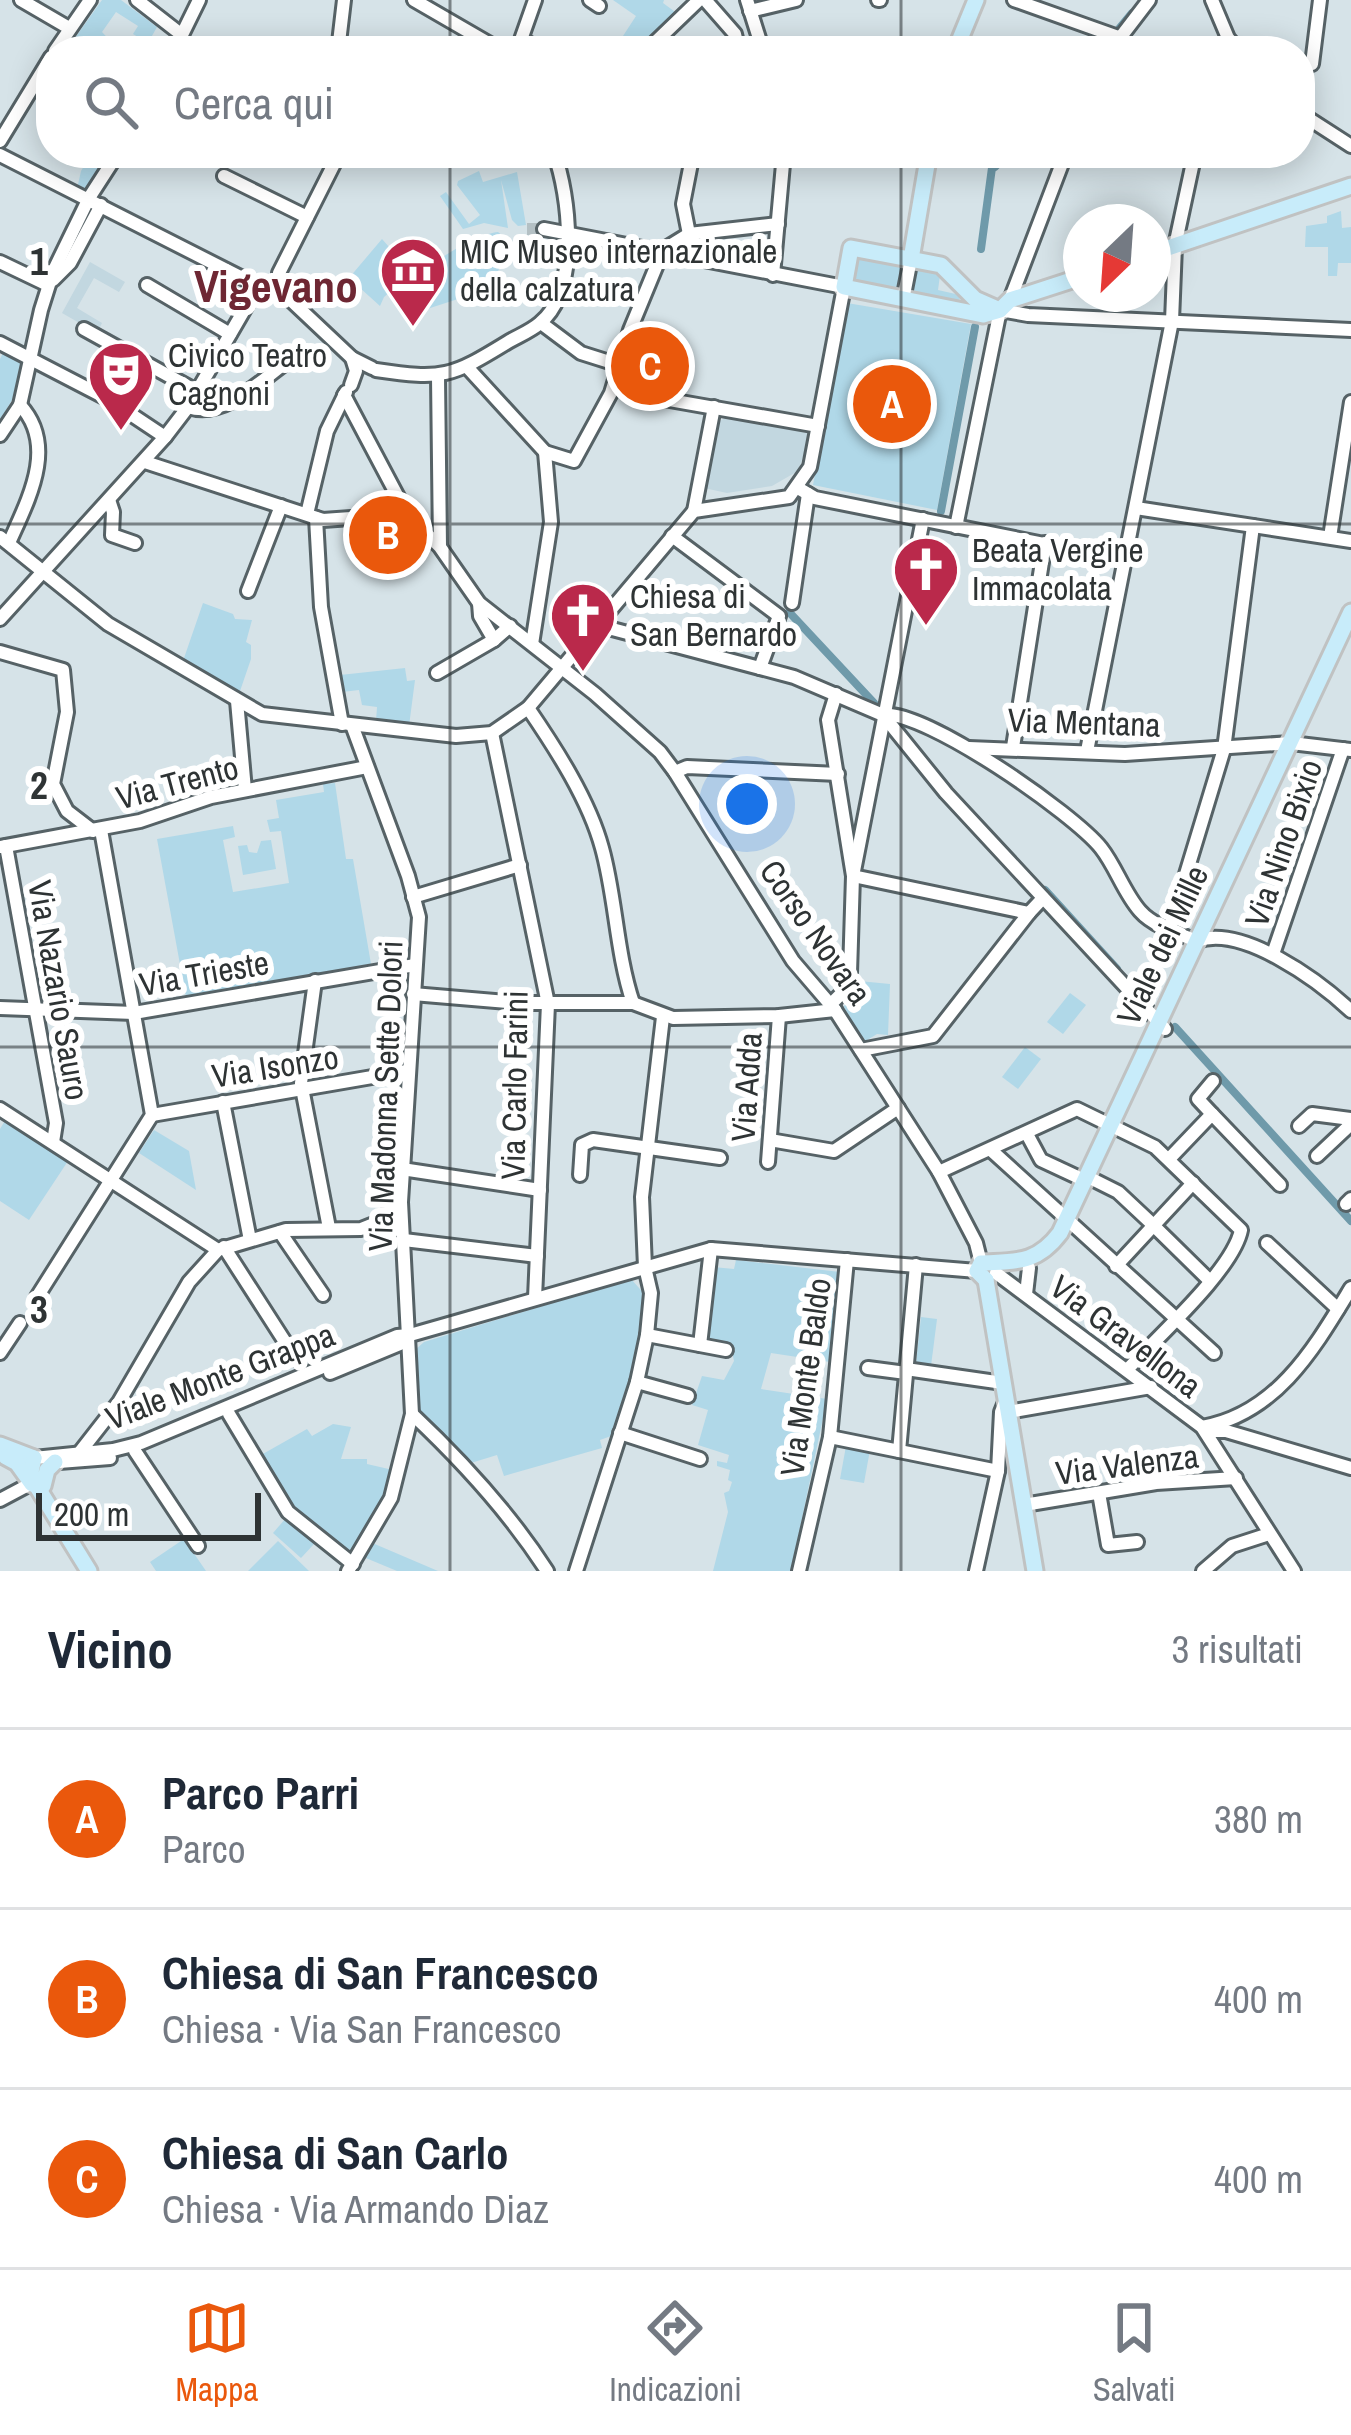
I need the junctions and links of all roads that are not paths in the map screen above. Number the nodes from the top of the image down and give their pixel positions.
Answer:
1 (21, 0) edge
2 (90, 0) edge
3 (137, 0) edge
4 (200, 0) edge
5 (344, 0) edge
6 (414, 0) edge
7 (536, 0) edge
8 (796, 0) edge
9 (976, 0) edge
10 (1014, 0) edge
11 (1149, 0) edge
12 (1211, 0) edge
13 (1320, 0) edge
14 (703, 1) edge
15 (748, 6) edge
16 (69, 28) junction
17 (182, 34) joint
18 (64, 36) edge
19 (340, 36) edge
20 (476, 36) edge
21 (523, 36) edge
22 (667, 36) edge
23 (735, 36) edge
24 (758, 36) edge
25 (961, 36) edge
26 (1115, 36) edge
27 (1119, 36) edge
28 (1223, 36) edge
29 (1315, 40) edge
30 (36, 82) edge
31 (1315, 123) edge
32 (0, 141) edge
33 (1351, 146) edge
34 (0, 155) edge
35 (111, 168) edge
36 (332, 168) edge
37 (558, 168) edge
38 (689, 168) edge
39 (783, 168) edge
40 (926, 168) edge
41 (1060, 168) edge
42 (1192, 168) edge
43 (224, 176) dead end
44 (1351, 186) edge
45 (95, 201) junction
46 (308, 217) junction
47 (778, 224) junction
48 (544, 230) tunnel mouth
49 (689, 232) junction
50 (572, 233) junction
51 (1175, 246) junction
52 (1171, 247) edge
53 (661, 254) junction
54 (911, 259) junction
55 (0, 262) edge
56 (773, 275) junction
57 (1063, 284) edge
58 (48, 285) junction
59 (147, 285) dead end
60 (844, 287) junction
61 (257, 289) junction
62 (282, 292) junction
63 (967, 292) junction
64 (903, 300) junction
65 (1005, 305) junction
66 (959, 310) junction
67 (1172, 321) junction
68 (541, 323) junction
69 (84, 328) dead end
70 (1351, 330) edge
71 (230, 334) junction
72 (0, 343) edge
73 (298, 354) dead end
74 (352, 358) junction
75 (30, 359) junction
76 (468, 368) junction
77 (617, 372) junction
78 (438, 377) junction
79 (347, 391) junction
80 (198, 392) junction
81 (1351, 402) edge
82 (20, 404) junction
83 (188, 407) junction
84 (714, 407) junction
85 (818, 426) junction
86 (0, 435) edge
87 (166, 437) junction
88 (545, 452) junction
89 (145, 461) junction
90 (799, 493) junction
91 (109, 500) junction
92 (281, 506) junction
93 (1136, 508) junction
94 (694, 511) junction
95 (312, 516) junction
96 (410, 517) junction
97 (923, 519) junction
98 (1253, 526) junction
99 (956, 527) junction
100 (672, 536) junction
101 (1330, 537) junction
102 (5, 540) edge
103 (1351, 541) edge
104 (135, 543) dead end
105 (1045, 543) junction
106 (440, 547) junction
107 (1124, 560) junction
108 (43, 569) junction
109 (248, 591) dead end
110 (479, 603) junction
111 (792, 603) dead end
112 (1351, 612) edge
113 (0, 620) edge
114 (596, 625) junction
115 (510, 626) junction
116 (1351, 632) edge
117 (494, 640) junction
118 (532, 644) junction
119 (0, 652) edge
120 (760, 668) junction
121 (561, 669) junction
122 (437, 673) dead end
123 (836, 694) junction
124 (237, 701) junction
125 (529, 708) junction
126 (884, 715) junction
127 (347, 725) junction
128 (493, 734) junction
129 (1295, 743) junction
130 (1013, 747) junction
131 (969, 748) junction
132 (1224, 748) junction
133 (1347, 750) edge
134 (1088, 752) junction
135 (367, 767) junction
136 (675, 772) junction
137 (838, 774) junction
138 (245, 790) junction
139 (97, 830) junction
140 (3, 847) edge
141 (520, 866) junction
142 (853, 876) junction
143 (413, 897) junction
144 (1043, 898) junction
145 (1029, 913) junction
146 (1169, 930) junction
147 (1202, 939) junction
148 (1273, 954) junction
149 (415, 965) junction
150 (315, 982) junction
151 (413, 994) junction
152 (632, 1003) junction
153 (548, 1004) junction
154 (832, 1007) junction
155 (0, 1009) edge
156 (36, 1010) junction
157 (1351, 1011) edge
158 (134, 1013) junction
159 (778, 1016) junction
160 (663, 1017) junction
161 (1164, 1022) junction
162 (861, 1050) junction
163 (406, 1071) junction
164 (1213, 1081) dead end
165 (303, 1090) junction
166 (223, 1102) junction
167 (898, 1108) junction
168 (0, 1109) edge
169 (1213, 1114) junction
170 (152, 1115) junction
171 (1351, 1121) edge
172 (1116, 1125) junction
173 (1299, 1126) dead end
174 (1027, 1134) junction
175 (770, 1140) junction
176 (53, 1142) junction
177 (647, 1148) junction
178 (992, 1151) junction
179 (1317, 1156) dead end
180 (720, 1158) dead end
181 (1169, 1159) junction
182 (768, 1162) dead end
183 (402, 1169) junction
184 (939, 1172) junction
185 (580, 1175) dead end
186 (110, 1180) junction
187 (1090, 1181) junction
188 (1193, 1183) junction
189 (1280, 1185) dead end
190 (540, 1190) junction
191 (401, 1202) junction
192 (1069, 1224) junction
193 (1152, 1224) junction
194 (329, 1228) junction
195 (280, 1232) junction
196 (250, 1240) junction
197 (404, 1240) junction
198 (1267, 1243) dead end
199 (221, 1248) junction
200 (711, 1249) junction
201 (537, 1256) junction
202 (848, 1260) junction
203 (916, 1264) junction
204 (1116, 1266) junction
205 (645, 1267) junction
206 (1029, 1268) junction
207 (988, 1270) junction
208 (1210, 1281) junction
209 (1351, 1288) edge
210 (1026, 1294) junction
211 (323, 1295) dead end
212 (37, 1297) dead end
213 (535, 1298) junction
214 (1338, 1309) junction
215 (1175, 1318) junction
216 (20, 1323) dead end
217 (410, 1335) junction
218 (647, 1335) junction
219 (700, 1345) junction
220 (726, 1350) dead end
221 (0, 1353) edge
222 (1214, 1353) dead end
223 (296, 1359) dead end
224 (868, 1369) dead end
225 (1127, 1370) junction
226 (906, 1371) junction
227 (637, 1382) junction
228 (1151, 1387) junction
229 (688, 1396) dead end
230 (1006, 1398) junction
231 (229, 1414) junction
232 (412, 1414) junction
233 (1204, 1430) junction
234 (620, 1433) junction
235 (830, 1437) junction
236 (135, 1451) junction
237 (899, 1451) junction
238 (2, 1452) edge
239 (80, 1453) junction
240 (34, 1458) junction
241 (700, 1459) dead end
242 (56, 1462) junction
243 (1351, 1468) edge
244 (998, 1471) junction
245 (1236, 1478) junction
246 (43, 1493) junction
247 (1100, 1493) junction
248 (0, 1500) edge
249 (1024, 1505) junction
250 (1269, 1534) junction
251 (1137, 1542) dead end
252 (198, 1546) dead end
253 (350, 1569) edge
254 (89, 1571) edge
255 (547, 1571) edge
256 (576, 1571) edge
257 (799, 1571) edge
258 (976, 1571) edge
259 (1035, 1571) edge
260 (1204, 1571) edge
261 (1294, 1571) edge

1 - 16 street
2 - 16 street
3 - 17 street
4 - 17 street
5 - 19 street
6 - 20 street
7 - 21 street
8 - 15 street
9 - 25 main road
10 - 26 street
11 - 27 street
12 - 28 street
13 - 29 street
14 - 22 street
14 - 23 street
15 - 24 street
16 - 18 street
30 - 32 street
31 - 33 street
34 - 45 street
35 - 45 street
36 - 46 street
37 - 50 street
38 - 49 street
39 - 47 street
40 - 54 main road
41 - 65 street
42 - 51 street
43 - 46 street
44 - 51 main road
45 - 58 street
45 - 61 street
46 - 62 street
47 - 49 street
47 - 56 street
48 - 50 street
49 - 53 street
50 - 53 street
50 - 68 street
51 - 52 main road
51 - 67 street
53 - 56 street
53 - 77 street
54 - 60 main road
54 - 63 main road
54 - 64 street
55 - 58 street
56 - 60 street
57 - 65 main road
58 - 75 street
59 - 71 street
60 - 64 main road
60 - 85 street
61 - 62 street
61 - 71 street
62 - 74 street
63 - 65 main road
63 - 66 main road
64 - 66 main road
65 - 66 main road
65 - 67 street
65 - 99 street
67 - 70 street
67 - 93 street
68 - 76 street
68 - 77 street
69 - 80 street
71 - 80 street
72 - 75 street
73 - 83 street
74 - 78 street
74 - 79 street
75 - 82 street
75 - 87 street
76 - 78 street
76 - 88 street
77 - 84 street
77 - 88 street
78 - 106 street
79 - 95 street, Via Madonna Sette Dolori
79 - 96 street
80 - 83 street
81 - 101 street
82 - 86 street
82 - 102 street
83 - 87 street
84 - 85 street
84 - 94 street
85 - 90 street
87 - 89 street
88 - 118 street
89 - 91 street
89 - 92 street
90 - 94 street
90 - 97 street
90 - 111 street
91 - 104 street
91 - 108 street
92 - 95 street
92 - 109 street
93 - 98 street
93 - 107 street
94 - 100 street
95 - 96 street
95 - 127 street, Via Madonna Sette Dolori
96 - 106 street
97 - 99 street
97 - 126 street
98 - 101 street
98 - 132 street
99 - 105 street
100 - 114 street
100 - 120 street
101 - 103 street
102 - 108 street
105 - 107 street
105 - 130 street
106 - 110 street
107 - 134 street
108 - 113 street
108 - 124 street
110 - 115 street, Corso Novara
110 - 117 street
112 - 129 main road, Viale dei Mille
114 - 120 street, Via Mentana
114 - 121 street
115 - 117 street
115 - 118 street, Corso Novara
116 - 129 main road, Viale dei Mille
117 - 122 street
118 - 121 street, Corso Novara
119 - 139 street
120 - 123 street, Via Mentana
121 - 125 street
121 - 136 street, Corso Novara
123 - 126 street, Via Mentana
123 - 137 street
124 - 127 street
124 - 138 street
125 - 128 street
125 - 152 street
126 - 131 street, Via Mentana
126 - 142 street
126 - 144 street
127 - 128 street
127 - 135 street, Via Madonna Sette Dolori
128 - 141 street, Via Carlo Farini
129 - 132 street, Via Mentana
129 - 133 street, Via Mentana
129 - 147 main road, Viale dei Mille
130 - 131 street, Via Mentana
130 - 134 street, Via Mentana
131 - 146 street
132 - 134 street, Via Mentana
132 - 146 street
133 - 148 street, Via Nino Bixio
135 - 138 street, Via Trento
135 - 143 street, Via Madonna Sette Dolori
136 - 137 street
136 - 154 street, Corso Novara
137 - 142 street
138 - 139 street, Via Trento
139 - 140 street, Via Trento
139 - 158 street
140 - 156 street, Via Nazario Sauro
141 - 143 street
141 - 153 street, Via Carlo Farini
142 - 145 street
142 - 154 street
143 - 149 street, Via Madonna Sette Dolori
144 - 145 street
144 - 161 street
145 - 162 street
146 - 147 street
147 - 148 street
147 - 161 main road, Viale dei Mille
148 - 157 street
149 - 150 street, Via Trieste
149 - 151 street, Via Madonna Sette Dolori
150 - 158 street, Via Trieste
150 - 165 street
151 - 153 street
151 - 163 street, Via Madonna Sette Dolori
152 - 153 street
152 - 160 street
153 - 190 street, Via Carlo Farini
154 - 159 street
154 - 162 street, Corso Novara
155 - 156 street, Via Trieste
156 - 158 street, Via Trieste
156 - 176 street, Via Nazario Sauro
158 - 170 street
159 - 160 street
159 - 175 street, Via Adda
160 - 177 street
161 - 172 main road, Viale dei Mille
162 - 167 street, Corso Novara
163 - 165 street, Via Isonzo
163 - 183 street, Via Madonna Sette Dolori
164 - 169 street
165 - 166 street, Via Isonzo
165 - 194 street
166 - 170 street, Via Isonzo
166 - 196 street
167 - 175 street
167 - 184 street, Corso Novara
168 - 176 street
169 - 181 street
169 - 189 street
170 - 186 street
171 - 173 street
171 - 179 street
172 - 174 street
172 - 181 street
172 - 187 main road, Viale dei Mille
174 - 178 street
174 - 187 street
175 - 182 street, Via Adda
176 - 186 street
177 - 180 street
177 - 185 street
177 - 205 street
178 - 184 street
178 - 192 street
181 - 188 street
183 - 190 street
183 - 191 street, Via Madonna Sette Dolori
184 - 207 street, Corso Novara
186 - 199 street
186 - 212 street
187 - 192 main road, Viale dei Mille
187 - 193 street
188 - 193 street
188 - 208 street
190 - 201 street, Via Carlo Farini
191 - 194 street
191 - 197 street, Via Madonna Sette Dolori
192 - 204 street
192 - 206 main road, Viale dei Mille
192 - 207 main road, Viale dei Mille
193 - 204 street
193 - 208 street
194 - 195 street
195 - 196 street
195 - 211 street
196 - 199 street
197 - 201 street
197 - 217 street, Via Madonna Sette Dolori
198 - 214 street
199 - 223 street
199 - 239 street
200 - 202 street, Viale Monte Grappa
200 - 205 street, Viale Monte Grappa
200 - 219 street
201 - 213 street, Via Carlo Farini
202 - 203 street, Viale Monte Grappa
202 - 235 street, Via Monte Baldo
203 - 207 street, Viale Monte Grappa
203 - 226 street
204 - 215 street
205 - 213 street, Viale Monte Grappa
205 - 218 street
206 - 207 main road
206 - 210 street
207 - 210 street, Via Gravellona
207 - 230 main road, Corso Novara
208 - 215 street
209 - 214 street
210 - 225 street, Via Gravellona
213 - 217 street, Viale Monte Grappa
214 - 233 street
215 - 222 street
215 - 225 street
216 - 221 street
217 - 231 street, Viale Monte Grappa
217 - 232 street, Via Madonna Sette Dolori
217 - 239 street, Viale Monte Grappa
218 - 219 street
218 - 227 street
219 - 220 street
224 - 226 street
225 - 228 street, Via Gravellona
226 - 230 street
226 - 237 street
227 - 229 street
227 - 234 street
228 - 230 street
228 - 233 street, Via Gravellona
230 - 244 street
230 - 249 main road, Corso Novara
231 - 236 street, Viale Monte Grappa
231 - 253 street, Viale Monte Grappa
232 - 253 street, Via Madonna Sette Dolori
232 - 255 street
233 - 243 street
233 - 245 street, Via Gravellona
234 - 241 street
234 - 256 street
235 - 237 street
235 - 257 street, Via Monte Baldo
236 - 242 street, Viale Monte Grappa
236 - 252 street
237 - 244 street
238 - 240 main road
238 - 246 main road
239 - 240 street, Viale Monte Grappa
240 - 242 street, Viale Monte Grappa
240 - 246 main road
242 - 246 main road
244 - 258 street
245 - 247 street, Via Valenza
245 - 250 street, Via Gravellona
246 - 248 street
246 - 254 main road
247 - 249 street, Via Valenza
247 - 251 street
249 - 259 main road, Corso Novara
250 - 260 street
250 - 261 street, Via Gravellona

